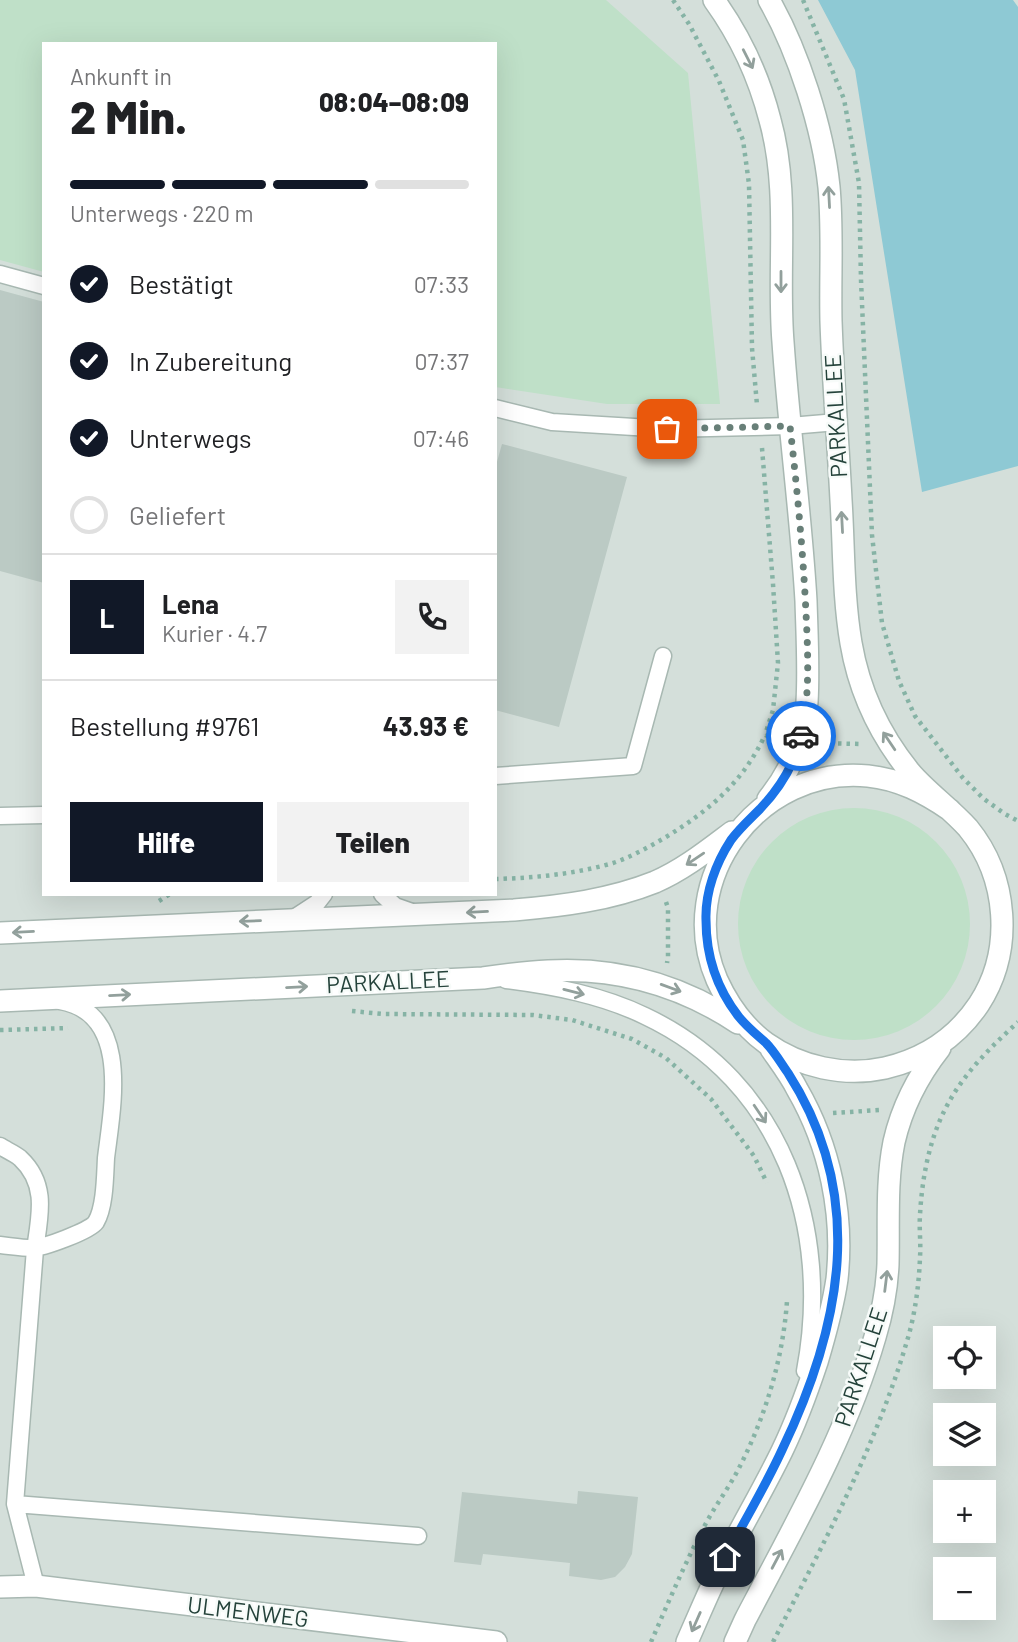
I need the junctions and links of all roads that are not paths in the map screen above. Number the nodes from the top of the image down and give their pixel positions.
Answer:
1 (714, 0) edge
2 (769, 0) edge
3 (0, 274) edge
4 (42, 285) edge
5 (497, 408) edge
6 (837, 422) junction
7 (790, 426) junction
8 (663, 656) dead end
9 (497, 776) edge
10 (950, 810) junction
11 (42, 814) edge
12 (755, 814) junction
13 (0, 816) edge
14 (322, 896) edge
15 (385, 896) edge
16 (418, 914) junction
17 (291, 920) junction
18 (0, 933) edge
19 (483, 978) junction
20 (42, 999) junction
21 (0, 1001) edge
22 (947, 1039) junction
23 (764, 1041) junction
24 (0, 1146) edge
25 (0, 1245) edge
26 (35, 1249) junction
27 (793, 1427) junction
28 (15, 1504) junction
29 (418, 1536) dead end
30 (36, 1586) junction
31 (0, 1587) edge
32 (496, 1642) edge
33 (687, 1642) edge
34 (735, 1642) edge

1 -> 7 street, PARKALLEE
6 -> 2 street, PARKALLEE
3 - 4 lane
5 - 7 lane
6 - 7 lane
10 -> 6 street, PARKALLEE
7 - 12 street, PARKALLEE
8 - 9 lane
10 - 12 street, PARKALLEE
10 - 22 street, PARKALLEE
11 - 13 lane
12 -> 16 street, PARKALLEE
12 - 23 street, PARKALLEE
14 - 17 lane
15 - 16 lane
16 - 17 street, PARKALLEE
17 -> 18 street, PARKALLEE
20 -> 19 street, PARKALLEE
19 -> 23 street, PARKALLEE
19 -> 27 lane
20 - 21 street, PARKALLEE
20 - 26 lane
22 - 23 street, PARKALLEE
34 -> 22 street, PARKALLEE
23 - 27 street, PARKALLEE
24 - 26 lane
25 - 26 lane
26 - 28 lane
27 -> 33 street, PARKALLEE
28 - 29 lane
28 - 30 lane
30 - 31 street, ULMENWEG
30 - 32 street, ULMENWEG

